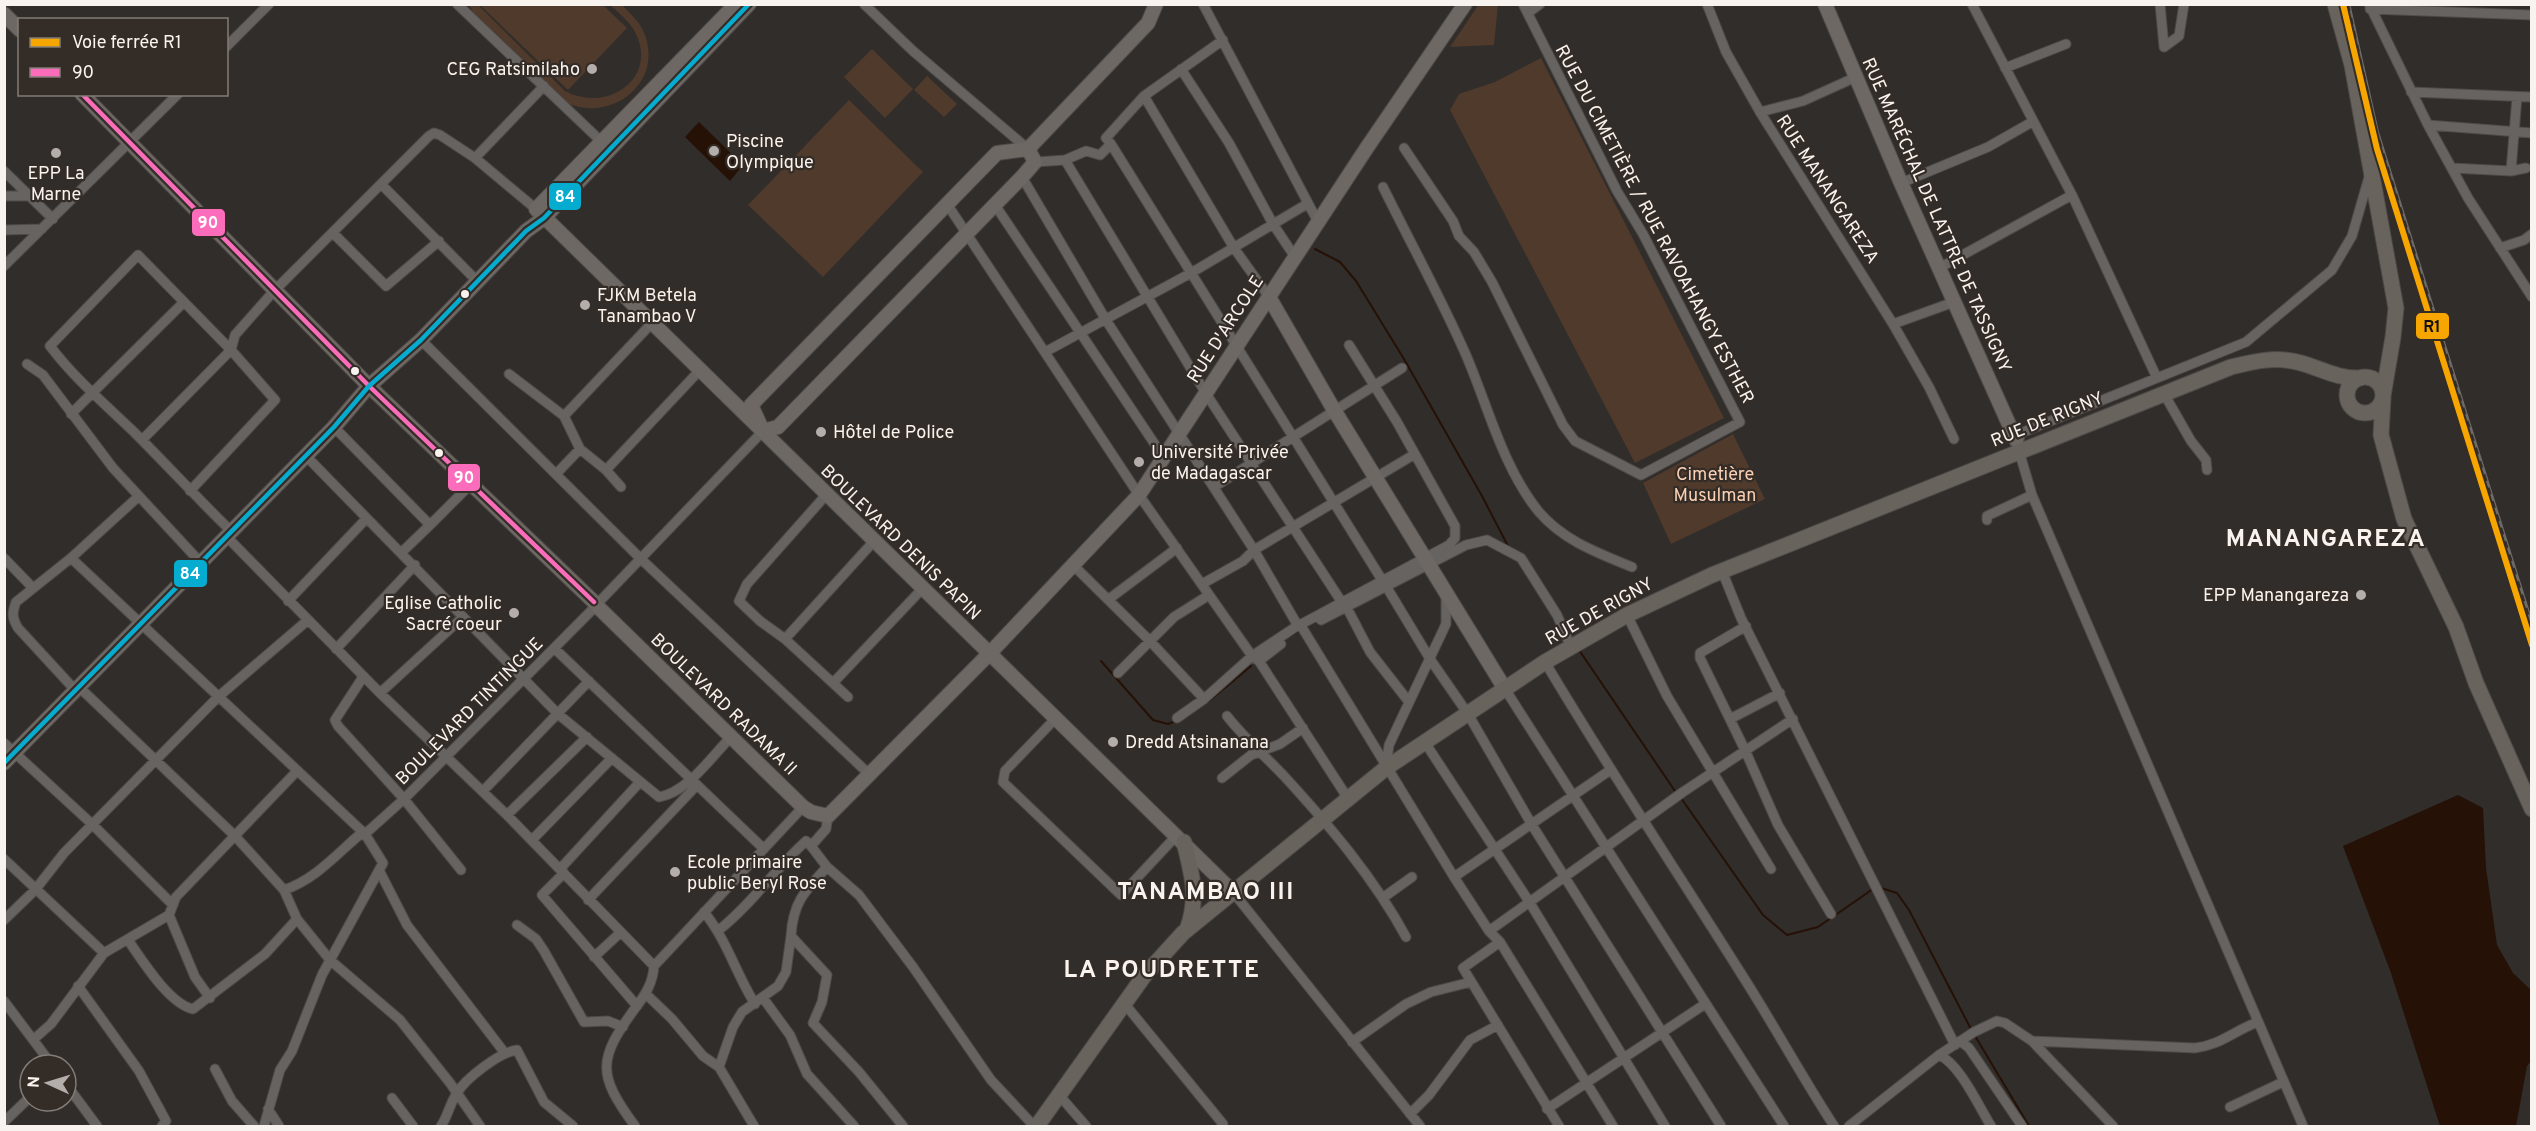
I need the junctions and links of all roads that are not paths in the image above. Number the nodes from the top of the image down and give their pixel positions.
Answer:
1 (269, 4) edge
2 (457, 4) edge
3 (736, 4) edge
4 (749, 4) edge
5 (864, 4) edge
6 (1156, 4) edge
7 (1203, 4) edge
8 (1465, 4) edge
9 (1540, 4) edge
10 (1707, 4) edge
11 (1825, 4) edge
12 (1972, 4) edge
13 (2160, 4) edge
14 (2184, 4) edge
15 (2335, 4) edge
16 (2369, 7) edge
17 (1526, 9) edge
18 (2457, 9) edge
19 (4, 14) edge
20 (2532, 15) edge
21 (18, 28) edge
22 (1223, 40) junction
23 (2066, 44) dead end
24 (228, 45) edge
25 (2005, 68) junction
26 (1180, 69) junction
27 (1856, 77) junction
28 (544, 87) junction
29 (2411, 92) junction
30 (84, 96) edge
31 (176, 96) edge
32 (1144, 96) junction
33 (2517, 97) junction
34 (2532, 97) edge
35 (1760, 112) junction
36 (2032, 122) junction
37 (2428, 125) junction
38 (2514, 132) junction
39 (2532, 133) edge
40 (129, 143) junction
41 (1112, 144) junction
42 (606, 146) junction
43 (1404, 148) dead end
44 (1028, 149) junction
45 (475, 158) junction
46 (1065, 160) junction
47 (1035, 162) junction
48 (2452, 168) junction
49 (2526, 168) dead end
50 (4, 171) edge
51 (2511, 171) junction
52 (2371, 172) junction
53 (1022, 177) junction
54 (1901, 183) junction
55 (381, 184) junction
56 (1383, 187) dead end
57 (2072, 195) junction
58 (4, 196) edge
59 (30, 196) junction
60 (947, 204) junction
61 (1307, 204) junction
62 (995, 205) junction
63 (540, 214) junction
64 (53, 219) junction
65 (1318, 222) junction
66 (1273, 224) junction
67 (42, 229) junction
68 (4, 230) edge
69 (333, 232) junction
70 (967, 234) junction
71 (2532, 234) edge
72 (439, 241) junction
73 (1234, 248) junction
74 (2500, 248) junction
75 (1295, 257) junction
76 (4, 266) edge
77 (1939, 268) junction
78 (1191, 273) junction
79 (477, 281) junction
80 (274, 291) junction
81 (1148, 295) junction
82 (1269, 297) junction
83 (2532, 297) edge
84 (1954, 302) junction
85 (183, 303) junction
86 (1107, 320) junction
87 (652, 323) junction
88 (1893, 324) junction
89 (1083, 332) junction
90 (2393, 338) junction
91 (421, 340) junction
92 (1239, 345) junction
93 (1349, 345) dead end
94 (231, 350) junction
95 (1045, 352) junction
96 (27, 364) dead end
97 (1402, 368) dead end
98 (700, 370) junction
99 (2320, 372) junction
100 (509, 374) dead end
101 (2157, 376) junction
102 (2362, 377) junction
103 (1374, 384) junction
104 (369, 386) junction
105 (93, 392) junction
106 (1205, 392) junction
107 (2163, 392) junction
108 (2383, 397) junction
109 (2351, 406) junction
110 (1334, 410) junction
111 (71, 414) junction
112 (564, 416) junction
113 (334, 428) junction
114 (763, 431) junction
115 (1180, 435) junction
116 (1294, 438) junction
117 (1954, 439) dead end
118 (142, 440) junction
119 (2018, 446) junction
120 (580, 449) junction
121 (2385, 453) junction
122 (1415, 454) junction
123 (306, 456) junction
124 (1164, 458) junction
125 (1254, 464) junction
126 (606, 470) junction
127 (2207, 470) dead end
128 (556, 474) junction
129 (1375, 477) junction
130 (471, 484) junction
131 (621, 487) dead end
132 (1214, 487) junction
133 (190, 491) junction
134 (826, 495) junction
135 (1140, 495) junction
136 (2032, 495) junction
137 (139, 496) junction
138 (1334, 502) junction
139 (366, 519) junction
140 (1987, 520) dead end
141 (430, 525) junction
142 (1293, 526) junction
143 (229, 535) junction
144 (875, 540) junction
145 (1177, 548) junction
146 (1254, 550) junction
147 (402, 552) junction
148 (4, 558) edge
149 (71, 558) junction
150 (641, 559) junction
151 (1425, 561) junction
152 (201, 563) junction
153 (1073, 565) junction
154 (416, 566) junction
155 (1632, 567) dead end
156 (1722, 571) junction
157 (1384, 583) junction
158 (1202, 584) junction
159 (33, 588) junction
160 (923, 588) junction
161 (1209, 594) junction
162 (1446, 594) junction
163 (1108, 599) junction
164 (288, 601) junction
165 (1343, 604) junction
166 (596, 605) junction
167 (1627, 615) junction
168 (463, 617) junction
169 (308, 620) junction
170 (141, 624) junction
171 (1746, 626) junction
172 (1300, 628) junction
173 (785, 639) junction
174 (1150, 641) junction
175 (1571, 647) junction
176 (555, 649) junction
177 (336, 650) junction
178 (990, 653) junction
179 (1256, 659) junction
180 (1430, 659) junction
181 (1545, 662) junction
182 (1118, 673) dead end
183 (363, 677) junction
184 (522, 679) junction
185 (589, 681) junction
186 (833, 683) junction
187 (78, 689) junction
188 (1505, 689) junction
189 (380, 693) junction
190 (1780, 693) junction
191 (218, 697) junction
192 (848, 698) dead end
193 (1204, 699) junction
194 (1409, 702) junction
195 (558, 714) junction
196 (1468, 714) junction
197 (1227, 716) dead end
198 (1056, 718) junction
199 (1177, 718) dead end
200 (1730, 719) junction
201 (1793, 719) junction
202 (1303, 728) junction
203 (587, 737) junction
204 (731, 737) junction
205 (1424, 741) junction
206 (4, 743) edge
207 (1745, 750) junction
208 (15, 753) junction
209 (1262, 753) junction
210 (447, 754) junction
211 (612, 758) junction
212 (157, 761) junction
213 (4, 763) edge
214 (1386, 768) junction
215 (297, 771) junction
216 (1610, 771) junction
217 (1712, 772) junction
218 (870, 775) junction
219 (1222, 777) dead end
220 (694, 782) junction
221 (639, 783) junction
222 (483, 791) junction
223 (1571, 796) junction
224 (1347, 797) junction
225 (404, 799) junction
226 (803, 807) junction
227 (2532, 808) edge
228 (507, 815) junction
229 (828, 816) junction
230 (1322, 820) junction
231 (1642, 821) junction
232 (93, 825) junction
233 (1532, 825) junction
234 (365, 834) junction
235 (235, 836) junction
236 (1180, 839) junction
237 (532, 840) junction
238 (811, 846) junction
239 (1605, 848) junction
240 (764, 849) junction
241 (1495, 850) junction
242 (4, 859) edge
243 (827, 867) junction
244 (1771, 869) dead end
245 (461, 870) dead end
246 (562, 871) junction
247 (380, 872) junction
248 (1412, 877) dead end
249 (1454, 877) junction
250 (1566, 878) junction
251 (35, 890) junction
252 (284, 890) junction
253 (1233, 892) junction
254 (1384, 897) junction
255 (588, 900) junction
256 (1530, 903) junction
257 (172, 904) junction
258 (704, 912) junction
259 (1832, 914) dead end
260 (169, 915) junction
261 (297, 919) junction
262 (4, 920) edge
263 (517, 925) dead end
264 (719, 930) junction
265 (1187, 930) junction
266 (1489, 931) junction
267 (620, 933) junction
268 (791, 936) junction
269 (1406, 937) dead end
270 (128, 940) junction
271 (1500, 942) junction
272 (104, 953) junction
273 (594, 957) junction
274 (330, 960) junction
275 (654, 966) junction
276 (1471, 982) junction
277 (78, 986) junction
278 (646, 995) junction
279 (210, 998) junction
280 (4, 1001) edge
281 (759, 1001) junction
282 (1124, 1003) junction
283 (1705, 1004) junction
284 (637, 1006) junction
285 (2258, 1022) junction
286 (1498, 1025) junction
287 (623, 1027) junction
288 (1662, 1033) junction
289 (34, 1039) junction
290 (1959, 1041) junction
291 (2032, 1041) junction
292 (1352, 1042) junction
293 (504, 1052) junction
294 (44, 1053) edge
295 (1939, 1055) junction
296 (1623, 1058) junction
297 (719, 1066) junction
298 (214, 1068) dead end
299 (1586, 1082) junction
300 (2283, 1082) junction
301 (456, 1094) junction
302 (1059, 1095) junction
303 (392, 1098) dead end
304 (78, 1100) edge
305 (2230, 1107) dead end
306 (18, 1109) edge
307 (268, 1109) junction
308 (1547, 1109) junction
309 (1410, 1114) junction
310 (4, 1122) edge
311 (1223, 1124) dead end
312 (97, 1126) edge
313 (162, 1126) edge
314 (254, 1126) edge
315 (264, 1126) edge
316 (279, 1126) edge
317 (414, 1126) edge
318 (441, 1126) edge
319 (480, 1126) edge
320 (573, 1126) edge
321 (634, 1126) edge
322 (754, 1126) edge
323 (854, 1126) edge
324 (903, 1126) edge
325 (1035, 1126) edge
326 (1086, 1126) edge
327 (1420, 1126) edge
328 (1559, 1126) edge
329 (1613, 1126) edge
330 (1665, 1126) edge
331 (1721, 1126) edge
332 (1784, 1126) edge
333 (1834, 1126) edge
334 (1849, 1126) edge
335 (1991, 1126) edge
336 (2022, 1126) edge
337 (2113, 1126) edge
338 (2303, 1126) edge

1 - 24 street
2 - 28 street
3 - 42 street
4 - 42 street
5 - 44 street
6 - 44 street
7 - 22 street
8 - 65 street, RUE D'ARCOLE
9 - 17 street
10 - 35 street, RUE MANANGAREZA
11 - 27 street, RUE MARÉCHAL DE LATTRE DE TASSIGNY
12 - 25 street
13 - 14 street
15 - 52 main road
16 - 18 street
16 - 29 street
17 - 43 street, RUE DU CIMETIÈRE / RUE RAVOAHANGY ESTHER
18 - 20 street
19 - 21 street
22 - 26 street
22 - 61 street
23 - 25 street
25 - 36 street
26 - 32 street
26 - 66 street
27 - 35 street
27 - 54 street, RUE MARÉCHAL DE LATTRE DE TASSIGNY
28 - 42 street
28 - 45 street
29 - 33 street
29 - 37 street
30 - 40 street, BOULEVARD RADAMA II
31 - 40 street
32 - 41 street
32 - 73 street
33 - 34 street
33 - 38 street
35 - 88 street, RUE MANANGAREZA
36 - 54 street
36 - 57 street
37 - 38 street
37 - 48 street
38 - 39 street
38 - 51 street
40 - 64 street
40 - 80 street, BOULEVARD RADAMA II
41 - 46 street
41 - 78 street
42 - 63 street
44 - 47 street
44 - 60 street
45 - 55 street
45 - 63 street
46 - 47 street
46 - 81 street
47 - 53 street
48 - 51 street
48 - 74 street
49 - 51 street
50 - 59 street
52 - 90 main road
52 - 101 street
53 - 62 street
53 - 86 street
54 - 77 street, RUE MARÉCHAL DE LATTRE DE TASSIGNY
55 - 69 street
55 - 72 street
56 - 155 street
57 - 77 street
57 - 101 street
58 - 59 street
59 - 64 street
60 - 70 street
60 - 114 street
61 - 65 street
61 - 66 street
62 - 70 street
62 - 89 street
63 - 79 street
63 - 87 street, BOULEVARD DENIS PAPIN
64 - 67 street
65 - 75 street, RUE D'ARCOLE
66 - 73 street
66 - 75 street
67 - 68 street
67 - 76 street
69 - 72 street
69 - 80 street
70 - 95 street
70 - 114 street
71 - 74 street
72 - 79 street
73 - 78 street
73 - 82 street
74 - 83 street
75 - 82 street, RUE D'ARCOLE
77 - 84 street, RUE MARÉCHAL DE LATTRE DE TASSIGNY
78 - 81 street
78 - 92 street
79 - 91 street
80 - 94 street
80 - 104 street, BOULEVARD RADAMA II
81 - 86 street
81 - 106 street
82 - 92 street, RUE D'ARCOLE
82 - 110 street
84 - 88 street
84 - 119 street, RUE MARÉCHAL DE LATTRE DE TASSIGNY
85 - 94 street
85 - 105 street
85 - 105 street
86 - 89 street
86 - 115 street
87 - 98 street, BOULEVARD DENIS PAPIN
87 - 112 street
88 - 117 street, RUE MANANGAREZA
89 - 95 street
89 - 124 street
90 - 102 main road
90 - 108 main road
91 - 104 street
91 - 128 street
92 - 106 street, RUE D'ARCOLE
92 - 116 street
93 - 103 street
94 - 118 street
94 - 133 street
95 - 135 street
96 - 111 street
97 - 103 street
98 - 114 street, BOULEVARD DENIS PAPIN
98 - 126 street
99 - 102 main road, RUE DE RIGNY
99 - 107 main road, RUE DE RIGNY
99 - 109 main road, RUE DE RIGNY
100 - 112 street
101 - 119 street
102 - 108 main road
102 - 109 main road
103 - 110 street
103 - 122 street
104 - 113 street
104 - 130 street, BOULEVARD RADAMA II
105 - 111 street
105 - 118 street
106 - 115 street, RUE D'ARCOLE
106 - 125 street
107 - 119 main road, RUE DE RIGNY
107 - 127 street
108 - 109 main road
108 - 121 main road
109 - 121 main road, RUE DE RIGNY
110 - 116 street
110 - 129 street
111 - 137 street
112 - 120 street
113 - 123 street
113 - 141 street
114 - 134 street, BOULEVARD DENIS PAPIN
114 - 150 street, BOULEVARD TINTINGUE
115 - 124 street, RUE D'ARCOLE
115 - 132 street
116 - 125 street
116 - 138 street
118 - 133 street
119 - 136 street
119 - 156 main road, RUE DE RIGNY
120 - 126 street
120 - 128 street
121 - 227 main road
122 - 129 street
122 - 151 street
123 - 139 street
123 - 143 street
124 - 135 street, RUE D'ARCOLE
125 - 132 street
125 - 142 street
126 - 131 street
128 - 150 street
129 - 138 street
129 - 151 street
130 - 141 street
130 - 166 street, BOULEVARD RADAMA II
132 - 146 street
133 - 143 street
134 - 144 street, BOULEVARD DENIS PAPIN
134 - 173 street
135 - 145 street
135 - 153 street, RUE D'ARCOLE
136 - 140 street
136 - 285 street
137 - 149 street
137 - 152 street
138 - 142 street
138 - 157 street
139 - 147 street
139 - 164 street
141 - 147 street
142 - 146 street
142 - 165 street
143 - 152 street
143 - 164 street
144 - 160 street, BOULEVARD DENIS PAPIN
144 - 173 street
145 - 158 street
145 - 163 street
146 - 158 street
146 - 172 street
147 - 154 street
148 - 159 street
149 - 159 street
149 - 170 street
150 - 166 street, BOULEVARD TINTINGUE
150 - 218 street
151 - 157 street
151 - 162 street
151 - 175 street
152 - 170 street
153 - 163 street
153 - 178 street, RUE D'ARCOLE
154 - 168 street
154 - 177 street
156 - 167 main road, RUE DE RIGNY
156 - 171 street
157 - 165 street
157 - 180 street
158 - 161 street
159 - 187 street
160 - 178 street, BOULEVARD DENIS PAPIN
160 - 186 street
161 - 174 street
161 - 179 street
162 - 180 street
162 - 188 street
163 - 174 street
164 - 169 street
165 - 172 street
165 - 194 street
166 - 176 street, BOULEVARD TINTINGUE
166 - 204 street, BOULEVARD RADAMA II
167 - 175 main road, RUE DE RIGNY
167 - 217 street
168 - 184 street
168 - 189 street
169 - 177 street
169 - 191 street
170 - 187 street
170 - 191 street
171 - 190 street
171 - 200 street
172 - 179 street
172 - 214 street
173 - 186 street
174 - 182 street
174 - 193 street
175 - 181 main road, RUE DE RIGNY
176 - 184 street, BOULEVARD TINTINGUE
176 - 185 street
177 - 183 street
178 - 198 street, BOULEVARD DENIS PAPIN
178 - 218 street, RUE D'ARCOLE
179 - 193 street
179 - 202 street
180 - 194 street
180 - 196 street
181 - 188 main road, RUE DE RIGNY
181 - 216 street
183 - 189 street
183 - 225 street
184 - 195 street
184 - 210 street, BOULEVARD TINTINGUE
185 - 195 street
185 - 220 street
186 - 192 street
187 - 208 street
187 - 212 street
188 - 196 main road, RUE DE RIGNY
188 - 223 street
189 - 210 street
190 - 200 street
190 - 201 street
191 - 212 street
191 - 215 street
193 - 199 street
194 - 214 street
195 - 203 street
195 - 222 street
196 - 205 main road, RUE DE RIGNY
196 - 233 street
197 - 209 street
198 - 236 street, BOULEVARD DENIS PAPIN
198 - 236 street
200 - 207 street
201 - 207 street
201 - 290 street
202 - 209 street
202 - 224 street
203 - 211 street
203 - 228 street
204 - 220 street
204 - 226 street, BOULEVARD RADAMA II
205 - 214 main road, RUE DE RIGNY
205 - 241 street
206 - 208 street
207 - 217 street
207 - 259 street
208 - 213 street
208 - 232 street
209 - 219 street
209 - 230 street
210 - 222 street
210 - 225 street, BOULEVARD TINTINGUE
211 - 221 street
211 - 237 street
212 - 232 street
212 - 235 street
214 - 224 main road, RUE DE RIGNY
214 - 249 street
215 - 234 street
215 - 235 street
216 - 223 street
216 - 231 street
217 - 231 street
217 - 244 street
218 - 229 street, RUE D'ARCOLE
220 - 221 street
220 - 240 street
220 - 255 street
221 - 246 street
222 - 228 street
223 - 233 street
223 - 239 street
224 - 230 main road, RUE DE RIGNY
225 - 234 street, BOULEVARD TINTINGUE
225 - 245 street
226 - 229 street, BOULEVARD RADAMA II
226 - 240 street
228 - 237 street
229 - 238 street
230 - 253 main road, RUE DE RIGNY
230 - 254 street
231 - 239 street
231 - 333 street
232 - 251 street
232 - 257 street
233 - 241 street
233 - 250 street
234 - 247 street
234 - 252 street, BOULEVARD TINTINGUE
235 - 252 street
235 - 257 street
236 - 253 street, BOULEVARD DENIS PAPIN
236 - 265 main road
237 - 246 street
238 - 243 street
238 - 264 street
239 - 250 street
239 - 283 street
240 - 258 street
241 - 249 street
241 - 256 street
242 - 251 street
243 - 268 street
243 - 325 street
246 - 255 street
246 - 273 street
247 - 274 street
247 - 293 street
248 - 254 street
249 - 266 street
250 - 256 street
250 - 288 street
251 - 262 street
251 - 272 street
252 - 261 street
253 - 265 main road, RUE DE RIGNY
253 - 292 street
254 - 269 street
255 - 267 street
256 - 266 street
256 - 296 street
257 - 260 street
258 - 264 street
258 - 275 street
260 - 270 street
260 - 279 street
261 - 274 street
261 - 279 street
263 - 287 street
264 - 281 street
265 - 282 main road, RUE DE RIGNY
266 - 271 street
267 - 273 street
267 - 275 street
268 - 281 street
268 - 324 street
270 - 272 street
270 - 279 street
271 - 276 street
271 - 299 street
272 - 277 street
273 - 284 street
274 - 301 street
274 - 307 street
275 - 278 street
276 - 286 street
276 - 292 street
277 - 289 street
277 - 313 street
278 - 284 street
278 - 297 street
280 - 289 street
281 - 297 street
281 - 323 street
282 - 302 main road, RUE DE RIGNY
282 - 311 street
283 - 288 street
283 - 332 street
284 - 287 street
285 - 291 street
285 - 300 street
286 - 308 street
286 - 309 street
287 - 321 street
288 - 296 street
288 - 331 street
289 - 294 street
290 - 291 street
290 - 295 street
290 - 336 street
291 - 337 street
292 - 309 street
293 - 301 street
293 - 320 street
295 - 334 street
295 - 335 street
296 - 299 street
296 - 330 street
297 - 322 street
298 - 314 street
299 - 308 street
299 - 329 street
300 - 305 street
300 - 338 street
301 - 318 street
301 - 319 street
302 - 325 main road, RUE DE RIGNY
302 - 326 street
303 - 317 street
304 - 312 street
306 - 310 street
307 - 315 street
307 - 316 street
308 - 328 street
309 - 327 street

